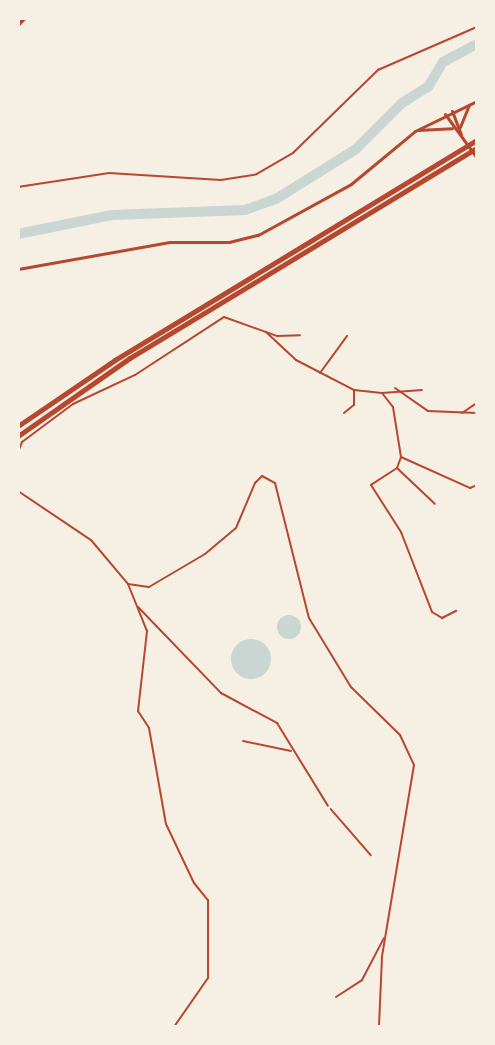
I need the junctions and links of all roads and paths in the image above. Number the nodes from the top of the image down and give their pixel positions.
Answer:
1 (26, 18) edge
2 (18, 25) edge
3 (477, 27) edge
4 (477, 101) edge
5 (472, 102) junction
6 (452, 111) junction
7 (445, 114) junction
8 (454, 128) junction
9 (460, 128) junction
10 (415, 131) junction
11 (462, 135) junction
12 (477, 140) edge
13 (477, 148) edge
14 (477, 158) edge
15 (18, 187) edge
16 (18, 269) edge
17 (266, 332) junction
18 (300, 335) dead end
19 (347, 336) dead end
20 (320, 373) junction
21 (395, 388) junction
22 (354, 390) junction
23 (422, 390) dead end
24 (382, 393) junction
25 (477, 403) edge
26 (344, 413) dead end
27 (462, 413) junction
28 (477, 413) edge
29 (18, 426) edge
30 (18, 436) edge
31 (18, 452) edge
32 (402, 457) junction
33 (397, 468) junction
34 (477, 485) edge
35 (18, 492) edge
36 (435, 504) dead end
37 (128, 584) junction
38 (136, 605) junction
39 (456, 611) dead end
40 (243, 741) dead end
41 (291, 751) junction
42 (328, 806) joint
43 (371, 855) dead end
44 (18, 893) edge
45 (386, 936) junction
46 (18, 943) edge
47 (336, 997) dead end
48 (174, 1027) edge
49 (379, 1027) edge

1 - 2 main road
3 - 15 lane
4 - 5 street
5 - 6 street
5 - 9 street
6 - 7 street
6 - 9 street
7 - 8 street
7 - 10 street
8 - 10 street
8 - 11 street
9 - 11 street
10 - 16 street
11 - 14 street
12 - 29 highway
13 - 30 highway
17 - 18 street
17 - 20 street
17 - 31 street
19 - 20 street
20 - 22 street
21 - 23 street
21 - 24 street
21 - 27 street
22 - 24 street
22 - 26 street
24 - 32 street
25 - 27 street
27 - 28 street
32 - 33 street
32 - 34 street
33 - 36 street
33 - 39 street
35 - 37 street
37 - 38 street
37 - 45 street
38 - 41 street
38 - 48 street
40 - 41 street
41 - 42 street
42 - 43 path
44 - 46 street
45 - 47 street
45 - 49 street

